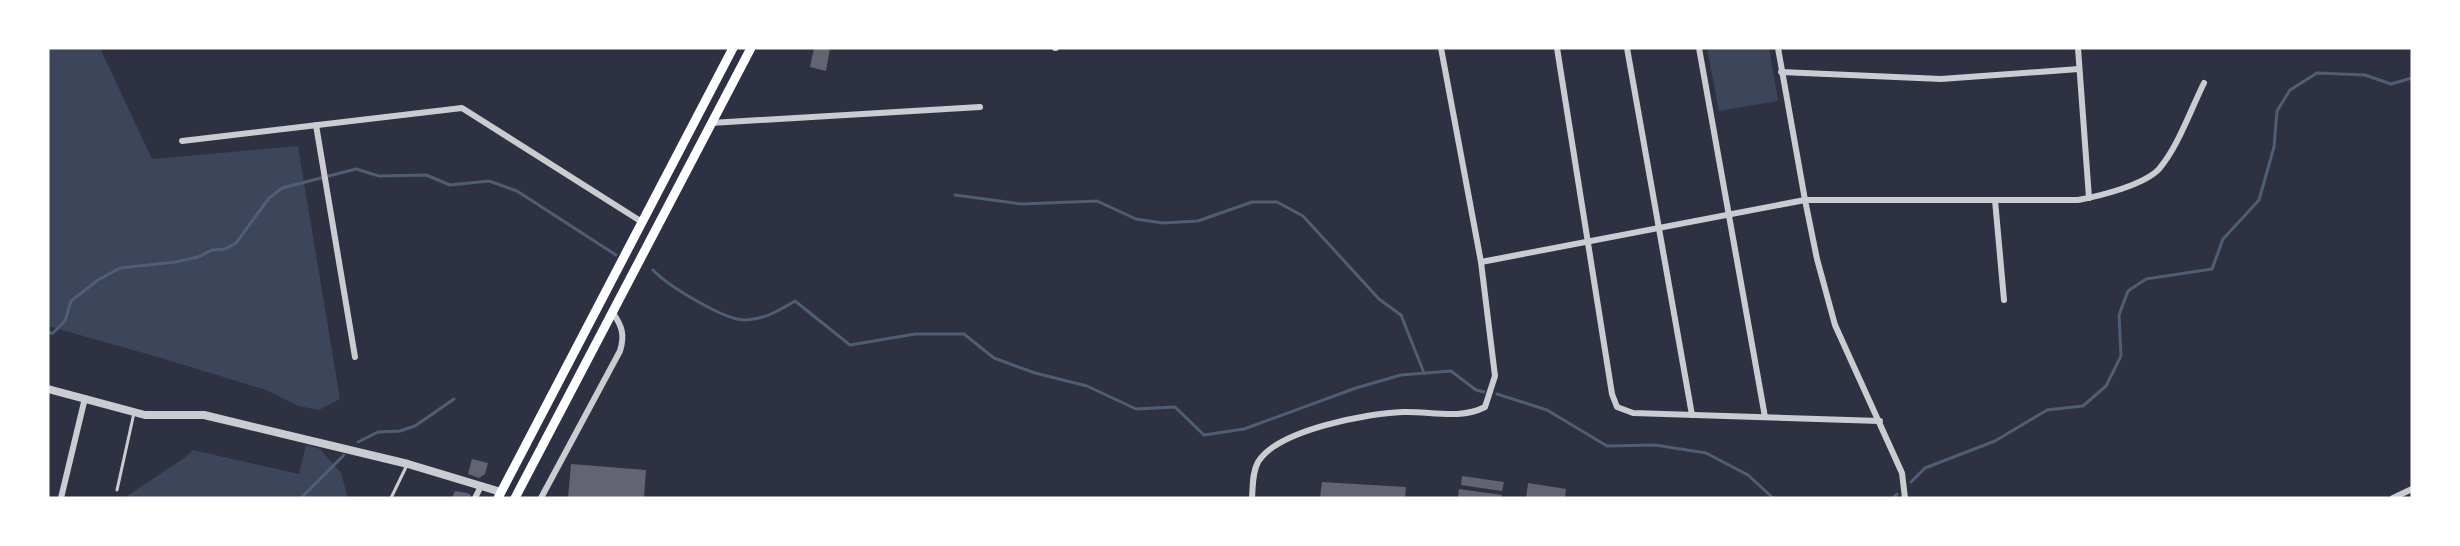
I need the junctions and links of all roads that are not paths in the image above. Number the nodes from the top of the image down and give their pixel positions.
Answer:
1 (733, 48) edge
2 (751, 48) edge
3 (1441, 48) edge
4 (1557, 48) edge
5 (1627, 48) edge
6 (1699, 48) edge
7 (1778, 48) edge
8 (2078, 48) edge
9 (2079, 69) junction
10 (1781, 72) junction
11 (2204, 83) dead end
12 (980, 107) dead end
13 (711, 123) junction
14 (316, 125) junction
15 (182, 141) dead end
16 (2090, 198) junction
17 (1805, 200) junction
18 (1995, 200) junction
19 (1730, 214) junction
20 (642, 222) junction
21 (1659, 228) junction
22 (1589, 241) junction
23 (1481, 262) junction
24 (2004, 300) dead end
25 (613, 313) junction
26 (355, 357) dead end
27 (48, 389) edge
28 (85, 398) junction
29 (135, 412) junction
30 (1692, 415) junction
31 (1765, 417) junction
32 (1880, 421) junction
33 (536, 458) junction
34 (408, 464) junction
35 (481, 486) junction
36 (2412, 489) edge
37 (117, 490) dead end
38 (500, 496) edge
39 (61, 498) edge
40 (391, 498) edge
41 (475, 498) edge
42 (515, 498) edge
43 (541, 498) edge
44 (1252, 498) edge
45 (1905, 498) edge
46 (2393, 498) edge

1 - 20 highway
2 - 13 highway
3 - 23 street
4 - 22 street
5 - 21 street
6 - 19 street
7 - 10 street
8 - 9 street
9 - 10 street
9 - 16 street
10 - 17 street
11 - 16 street
12 - 13 street
13 - 25 highway
14 - 15 street
14 - 20 street
14 - 26 street
16 - 18 street
17 - 18 street
17 - 19 street
17 - 32 street
18 - 24 street
19 - 21 street
19 - 31 street
20 - 38 highway
21 - 22 street
21 - 30 street
22 - 23 street
22 - 30 street
23 - 44 street
25 - 33 highway
25 - 43 street
27 - 28 street
28 - 29 street
28 - 39 street
29 - 34 street
29 - 37 lane
30 - 31 street
31 - 32 street
32 - 45 street
33 - 38 highway
33 - 42 highway
34 - 35 street
34 - 40 lane
35 - 38 street
35 - 41 street
36 - 46 street

